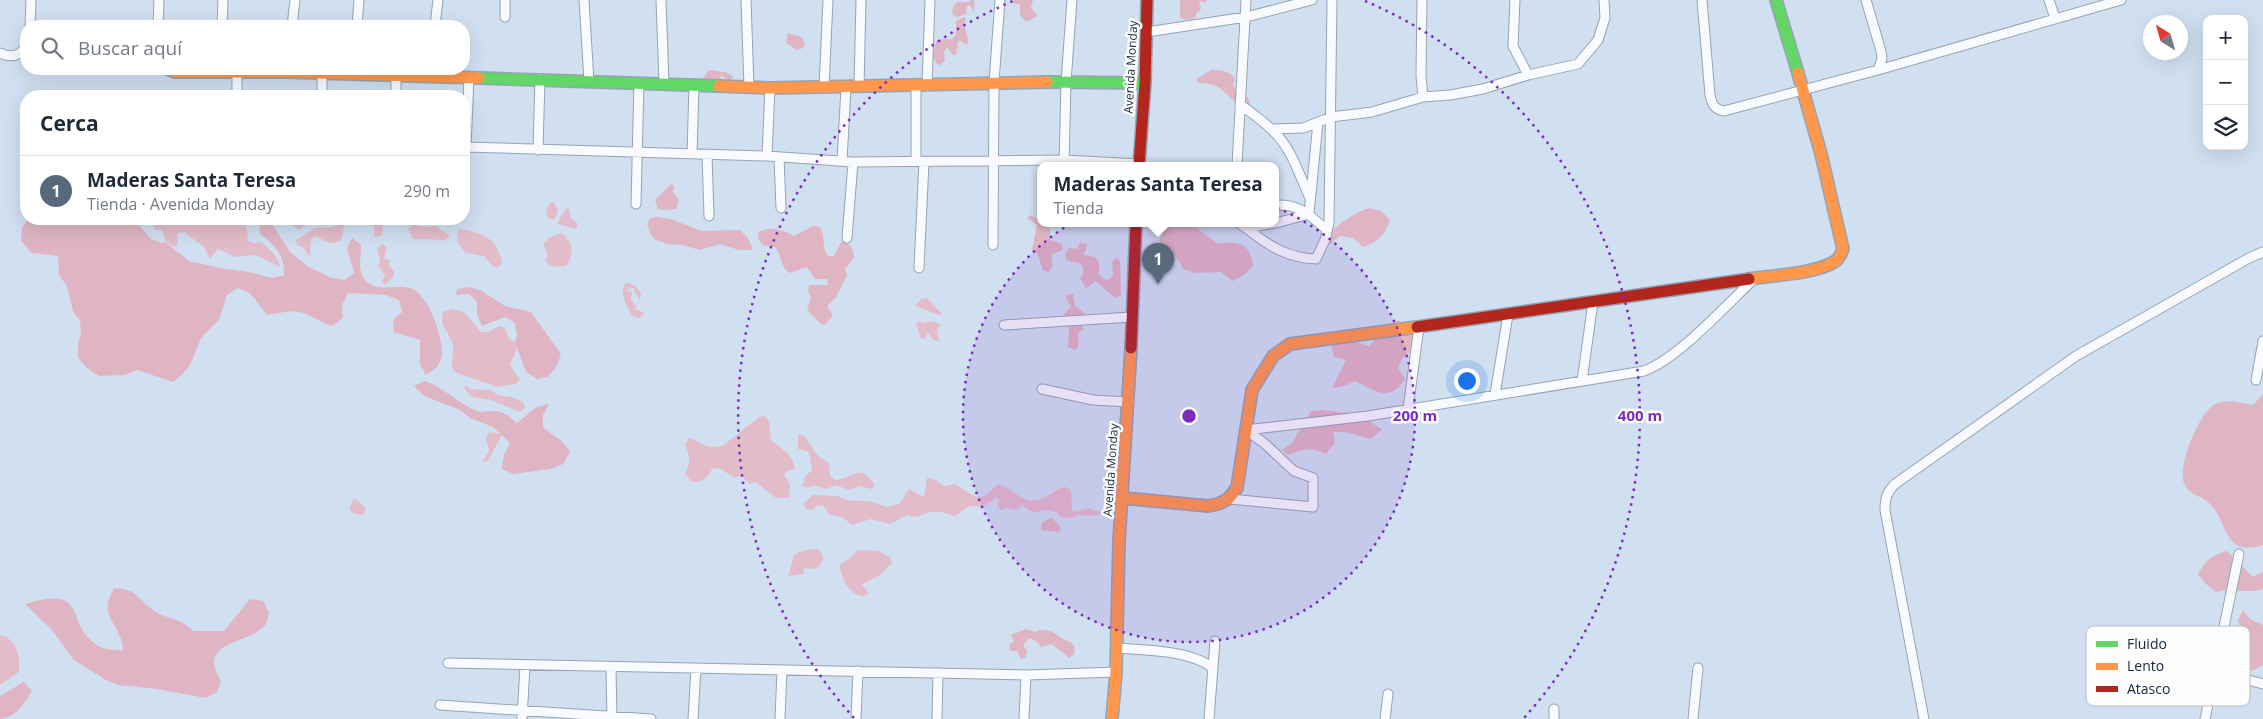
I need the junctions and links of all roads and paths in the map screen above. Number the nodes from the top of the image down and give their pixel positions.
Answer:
1 (31, 0) edge
2 (159, 0) edge
3 (223, 0) edge
4 (296, 0) edge
5 (359, 0) edge
6 (438, 0) edge
7 (506, 0) edge
8 (584, 0) edge
9 (661, 0) edge
10 (746, 0) edge
11 (828, 0) edge
12 (862, 0) edge
13 (930, 0) edge
14 (1000, 0) edge
15 (1072, 0) edge
16 (1147, 0) edge
17 (1246, 0) edge
18 (1312, 0) edge
19 (1332, 0) edge
20 (1422, 0) edge
21 (1515, 0) edge
22 (1604, 0) edge
23 (1702, 0) edge
24 (1776, 0) edge
25 (1866, 0) edge
26 (2049, 0) edge
27 (2121, 0) edge
28 (1246, 16) junction
29 (505, 17) dead end
30 (2055, 18) junction
31 (30, 20) edge
32 (158, 20) edge
33 (222, 20) edge
34 (293, 20) edge
35 (357, 20) edge
36 (436, 20) edge
37 (1147, 32) junction
38 (20, 52) edge
39 (0, 53) edge
40 (1878, 70) junction
41 (237, 75) edge
42 (322, 75) edge
43 (380, 75) edge
44 (414, 75) edge
45 (450, 75) edge
46 (1528, 75) junction
47 (396, 77) junction
48 (469, 77) junction
49 (540, 79) junction
50 (589, 81) junction
51 (994, 82) junction
52 (1066, 82) junction
53 (639, 83) junction
54 (664, 83) junction
55 (1145, 83) junction
56 (694, 86) junction
57 (922, 86) junction
58 (749, 87) junction
59 (846, 87) junction
60 (859, 87) junction
61 (770, 88) junction
62 (824, 88) junction
63 (237, 90) edge
64 (322, 90) edge
65 (396, 90) edge
66 (468, 90) edge
67 (1804, 90) junction
68 (1422, 97) junction
69 (1240, 104) junction
70 (1330, 117) junction
71 (1318, 122) junction
72 (1272, 129) junction
73 (470, 147) edge
74 (538, 150) junction
75 (637, 153) junction
76 (692, 154) junction
77 (707, 155) junction
78 (767, 156) junction
79 (779, 157) junction
80 (842, 161) junction
81 (853, 162) junction
82 (920, 162) junction
83 (992, 162) junction
84 (1064, 162) edge
85 (1139, 162) edge
86 (1237, 162) edge
87 (1037, 163) edge
88 (1310, 199) junction
89 (636, 204) dead end
90 (1279, 205) edge
91 (780, 208) dead end
92 (1309, 214) junction
93 (709, 216) dead end
94 (1279, 222) edge
95 (1136, 227) edge
96 (1243, 227) edge
97 (1327, 230) junction
98 (846, 238) dead end
99 (993, 245) dead end
100 (2263, 252) edge
101 (919, 268) dead end
102 (1754, 279) junction
103 (1593, 302) junction
104 (1508, 315) junction
105 (1132, 318) junction
106 (1004, 325) dead end
107 (1419, 327) junction
108 (2263, 341) edge
109 (2256, 380) dead end
110 (1582, 381) junction
111 (1042, 389) dead end
112 (1495, 394) junction
113 (1129, 402) junction
114 (1408, 409) junction
115 (1246, 430) junction
116 (1123, 498) junction
117 (1230, 499) junction
118 (2239, 554) dead end
119 (2223, 626) edge
120 (1215, 641) dead end
121 (1116, 648) junction
122 (448, 663) dead end
123 (526, 666) junction
124 (611, 667) junction
125 (696, 668) junction
126 (1213, 668) junction
127 (1698, 668) dead end
128 (782, 670) junction
129 (858, 671) junction
130 (1116, 672) junction
131 (938, 673) junction
132 (1026, 675) junction
133 (2250, 681) edge
134 (2263, 684) edge
135 (1388, 694) dead end
136 (440, 705) dead end
137 (2207, 706) edge
138 (1554, 709) dead end
139 (523, 715) edge
140 (612, 718) edge
141 (651, 719) edge
142 (693, 719) edge
143 (780, 719) edge
144 (856, 719) edge
145 (937, 719) edge
146 (1024, 719) edge
147 (1112, 719) edge
148 (1209, 719) edge
149 (1385, 719) edge
150 (1554, 719) edge
151 (1693, 719) edge
152 (1924, 719) edge
153 (2205, 719) edge

1 - 31 street
2 - 32 street
3 - 33 street
4 - 34 street
5 - 35 street
6 - 36 street
7 - 29 street
8 - 50 street
9 - 54 street
10 - 58 street
11 - 62 street
12 - 60 street
13 - 57 street
14 - 51 street
15 - 52 street
16 - 37 street, Avenida Monday
17 - 28 street
18 - 28 street
19 - 70 street
20 - 68 street
21 - 46 street
22 - 46 street
23 - 67 street
24 - 67 street
25 - 40 street
26 - 30 street
27 - 30 street
28 - 37 street
28 - 69 street
30 - 40 street
37 - 55 street, Avenida Monday
38 - 39 street
40 - 67 street
41 - 63 street
42 - 64 street
43 - 47 street
44 - 47 street
45 - 48 street
46 - 68 street
47 - 65 street
48 - 49 street
48 - 66 street
49 - 50 street
49 - 74 street
50 - 53 street
51 - 52 street
51 - 57 street
51 - 83 street
52 - 55 street
52 - 84 street
53 - 54 street
53 - 75 street
54 - 56 street
55 - 85 street, Avenida Monday
56 - 58 street
56 - 76 street
57 - 60 street
57 - 82 street
58 - 61 street
59 - 60 street
59 - 62 street
59 - 80 street
61 - 62 street
61 - 78 street
67 - 102 street
68 - 70 street
69 - 72 street
69 - 86 street
70 - 71 street
70 - 97 street
71 - 72 street
71 - 88 street
72 - 88 street
73 - 74 street
74 - 75 street
75 - 76 street
75 - 89 street
76 - 77 street
77 - 78 street
77 - 93 street
78 - 79 street
79 - 80 street
79 - 91 street
80 - 81 street
81 - 82 street
81 - 98 street
82 - 83 street
82 - 101 street
83 - 87 street
83 - 99 street
88 - 92 street
90 - 92 street
92 - 94 street
92 - 97 street
95 - 105 street, Avenida Monday
96 - 97 street
100 - 152 street
102 - 103 street
102 - 110 street
103 - 104 street
103 - 110 street
104 - 107 street
104 - 112 street
105 - 106 street
105 - 113 street, Avenida Monday
107 - 114 street
107 - 115 street
108 - 109 street
110 - 112 street
111 - 113 street
112 - 114 street
113 - 116 street, Avenida Monday
114 - 115 street
115 - 117 street
115 - 117 street
116 - 117 street
116 - 121 street, Avenida Monday
118 - 119 street
120 - 126 street
121 - 126 street
121 - 130 street, Avenida Monday
122 - 123 street
123 - 124 street
123 - 139 street
124 - 125 street
124 - 140 street
125 - 128 street
125 - 142 street
126 - 148 street
127 - 151 street
128 - 129 street
128 - 143 street
129 - 131 street
129 - 144 street
130 - 132 street
130 - 147 street, Avenida Monday
131 - 132 street
131 - 145 street
132 - 146 street
133 - 134 street
135 - 149 street
136 - 139 street
137 - 153 street
138 - 150 street
139 - 140 street
140 - 141 street

